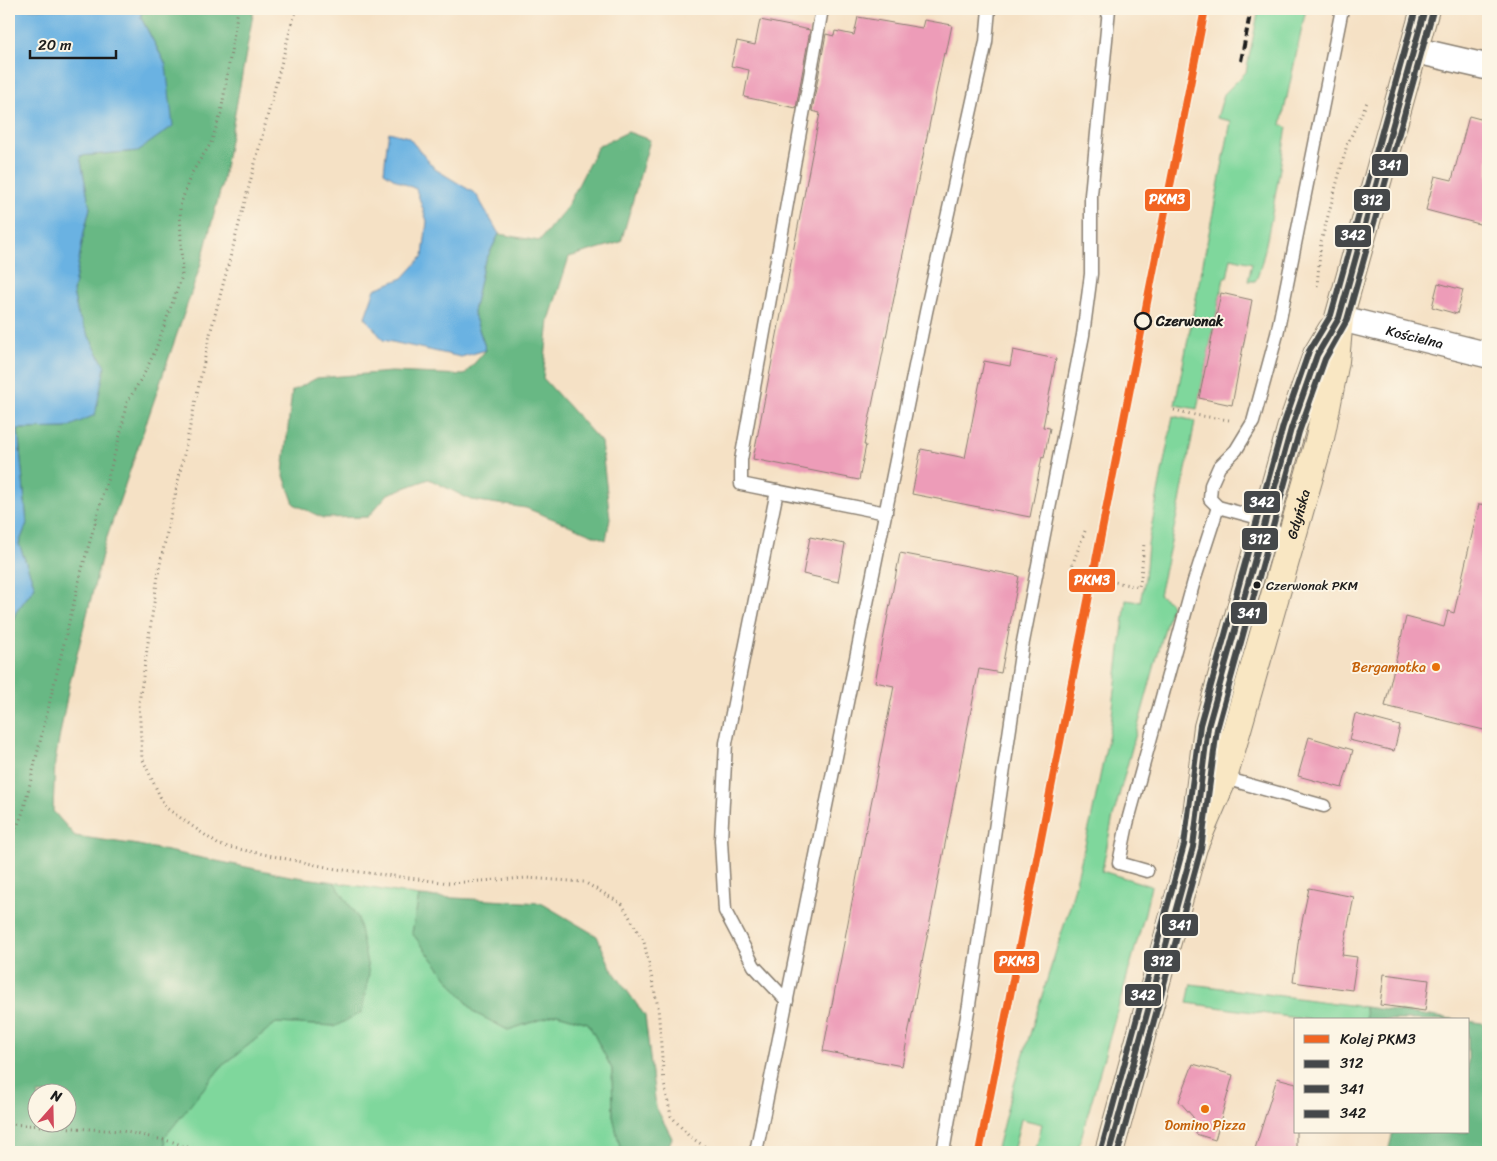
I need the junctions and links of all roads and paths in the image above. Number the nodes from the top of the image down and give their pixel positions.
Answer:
1 (238, 9) edge
2 (297, 9) edge
3 (822, 9) edge
4 (989, 9) edge
5 (1109, 9) edge
6 (1342, 9) edge
7 (1426, 9) edge
8 (1414, 50) junction
9 (1488, 67) edge
10 (1339, 318) junction
11 (1488, 355) edge
12 (1174, 410) dead end
13 (1227, 420) dead end
14 (778, 491) junction
15 (1218, 508) junction
16 (886, 513) junction
17 (1266, 520) junction
18 (1084, 531) dead end
19 (1144, 543) dead end
20 (1289, 545) junction
21 (1212, 776) junction
22 (1324, 806) dead end
23 (9, 847) edge
24 (1147, 871) dead end
25 (787, 1001) junction
26 (9, 1124) edge
27 (201, 1152) edge
28 (712, 1152) edge
29 (756, 1152) edge
30 (944, 1152) edge
31 (1109, 1152) edge

1 - 23 path
2 - 28 path
3 - 14 lane
4 - 16 lane
5 - 30 lane
6 - 15 lane
7 - 8 main road, Gdyńska
8 - 9 street
8 - 10 main road, Gdyńska
10 - 11 street, Kościelna
10 - 17 main road, Gdyńska
10 - 20 main road, Gdyńska
12 - 13 path
14 - 16 lane
14 - 25 lane
15 - 17 lane
15 - 24 lane
16 - 25 lane
17 - 20 lane
17 - 21 main road, Gdyńska
18 - 19 path
20 - 21 main road, Gdyńska
21 - 22 lane
21 - 31 main road, Gdyńska
25 - 29 lane
26 - 27 path

